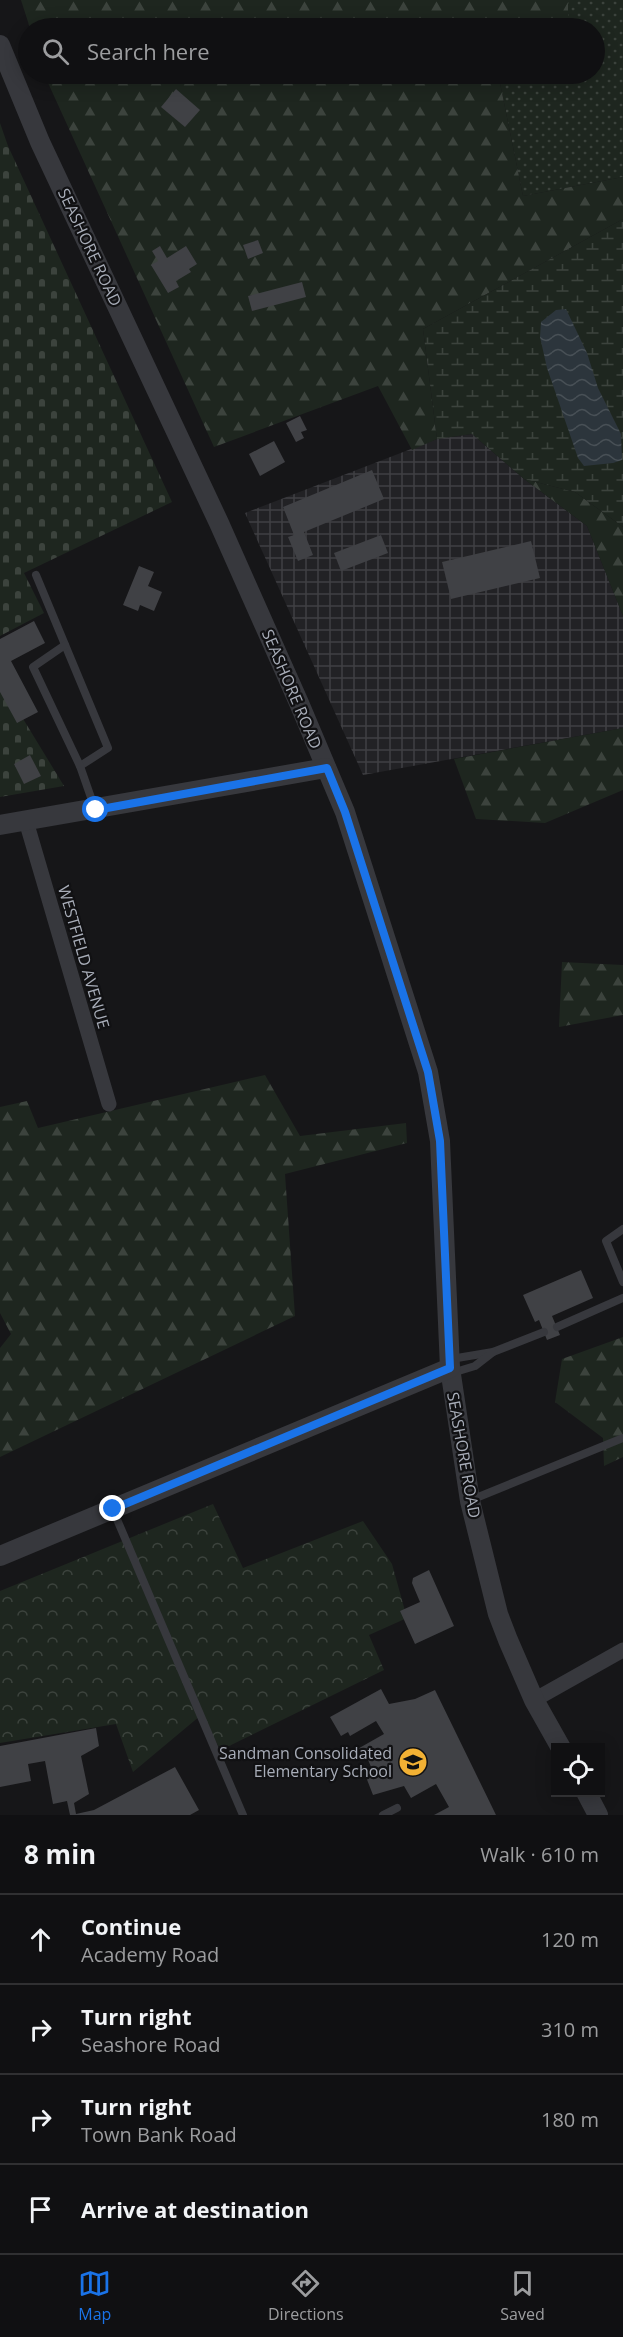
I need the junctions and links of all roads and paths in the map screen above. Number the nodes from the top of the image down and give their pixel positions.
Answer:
1 (0, 45) edge
2 (36, 575) dead end
3 (65, 645) junction
4 (80, 766) junction
5 (327, 768) junction
6 (96, 810) junction
7 (26, 821) junction
8 (0, 825) edge
9 (109, 1104) dead end
10 (623, 1229) edge
11 (623, 1282) edge
12 (623, 1298) edge
13 (557, 1328) dead end
14 (544, 1332) dead end
15 (492, 1352) junction
16 (450, 1367) junction
17 (623, 1438) edge
18 (470, 1501) junction
19 (113, 1509) junction
20 (0, 1556) edge
21 (623, 1650) edge
22 (534, 1700) junction
23 (558, 1743) edge
24 (589, 1797) edge
25 (397, 1808) dead end
26 (243, 1815) edge
27 (383, 1815) edge
28 (598, 1815) edge

1 - 5 street, SEASHORE ROAD
2 - 3 lane
3 - 4 lane
3 - 4 lane
4 - 6 lane
5 - 6 street
5 - 16 street, SEASHORE ROAD
6 - 7 street
7 - 8 street
7 - 9 street, WESTFIELD AVENUE
10 - 11 lane
12 - 13 lane
14 - 15 lane
15 - 16 lane
15 - 16 lane
16 - 18 street, SEASHORE ROAD
16 - 19 street
17 - 18 lane
18 - 22 street, SEASHORE ROAD
19 - 20 street
19 - 26 lane
21 - 22 street
22 - 23 street, SEASHORE ROAD
24 - 28 street
25 - 27 lane

